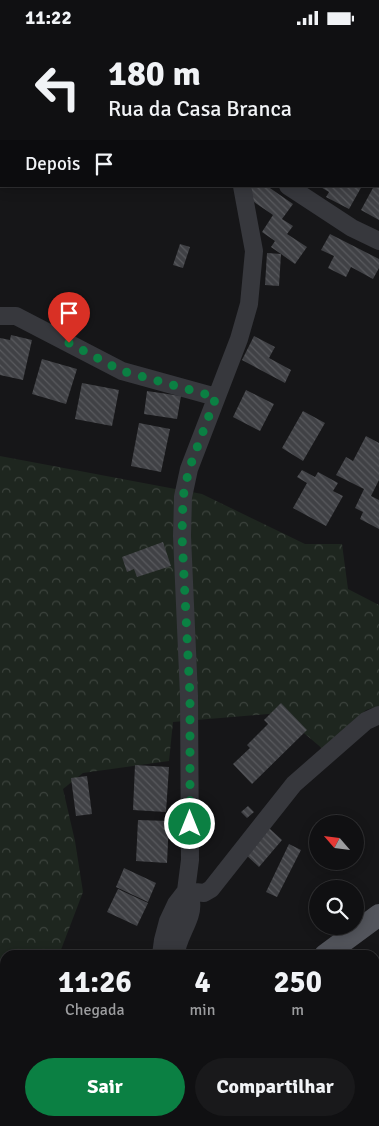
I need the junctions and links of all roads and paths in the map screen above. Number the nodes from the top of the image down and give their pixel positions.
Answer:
1 (242, 187) edge
2 (290, 187) edge
3 (379, 241) edge
4 (0, 316) edge
5 (216, 397) junction
6 (379, 715) edge
7 (186, 891) junction
8 (379, 915) edge
9 (162, 950) edge
10 (177, 950) edge
11 (332, 950) edge

1 - 5 street
2 - 3 street
4 - 5 street
5 - 7 street
6 - 7 street
7 - 9 street
7 - 10 street
8 - 11 main road

